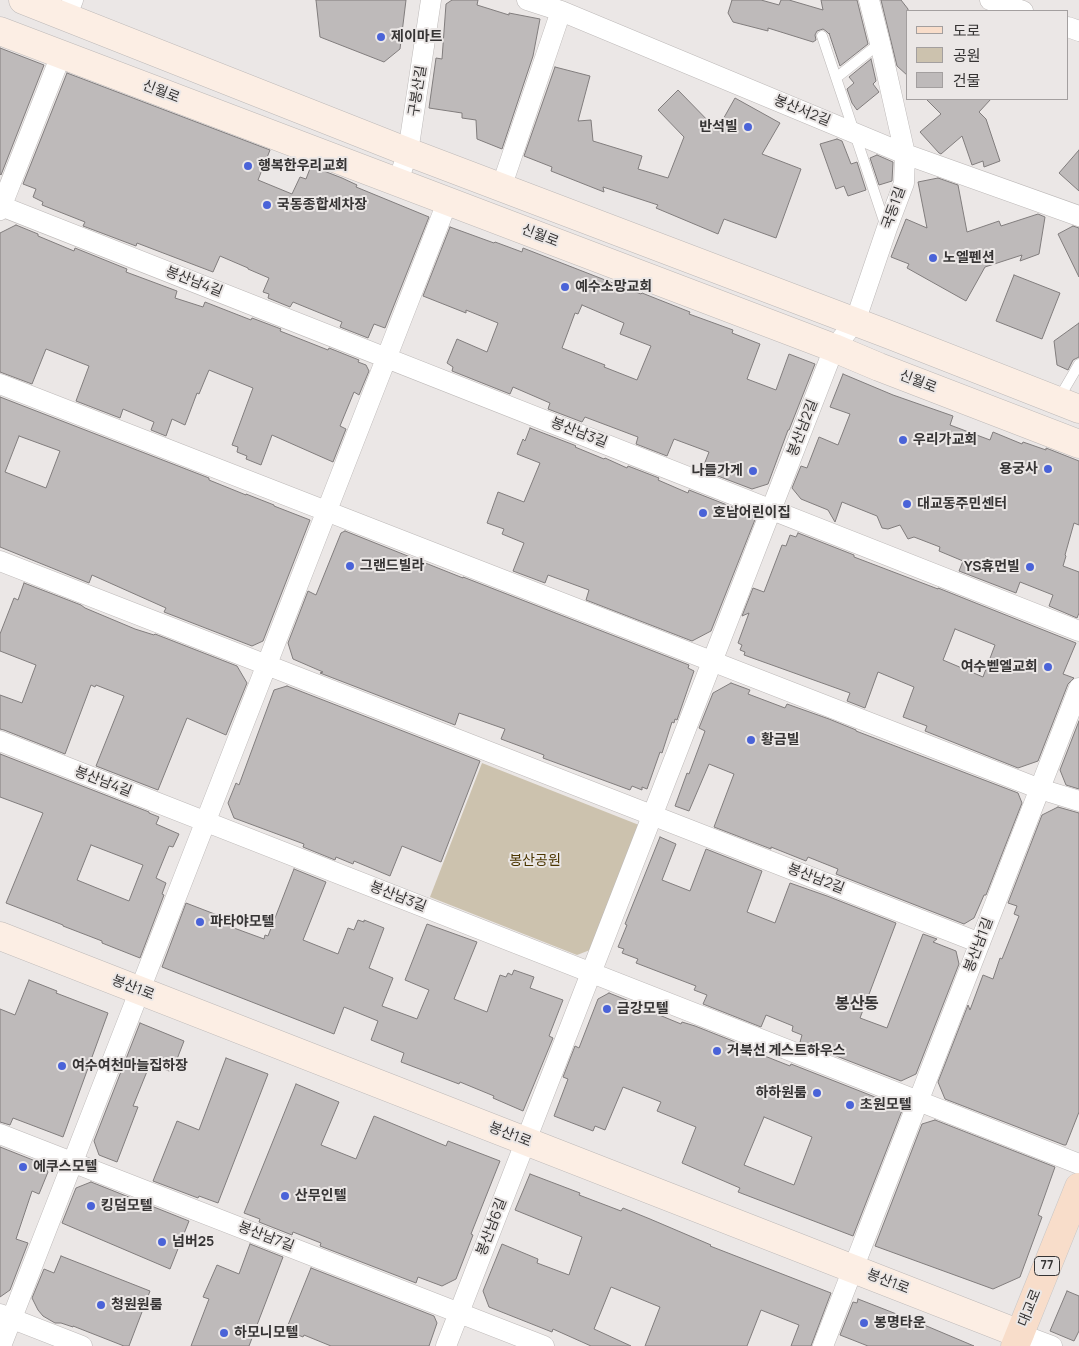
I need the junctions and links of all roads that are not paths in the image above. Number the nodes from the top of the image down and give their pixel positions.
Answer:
1 (23, 0) edge
2 (431, 0) edge
3 (527, 0) edge
4 (869, 0) edge
5 (990, 0) edge
6 (69, 9) edge
7 (1019, 10) edge
8 (561, 11) junction
9 (0, 31) edge
10 (822, 36) dead end
11 (880, 42) junction
12 (61, 55) junction
13 (836, 78) junction
14 (854, 132) junction
15 (408, 152) junction
16 (906, 154) junction
17 (398, 181) junction
18 (501, 188) junction
19 (448, 200) junction
20 (1, 208) edge
21 (1079, 216) edge
22 (887, 228) junction
23 (855, 322) junction
24 (834, 348) junction
25 (387, 358) junction
26 (1079, 364) edge
27 (0, 384) edge
28 (1068, 405) edge
29 (1079, 444) edge
30 (772, 509) junction
31 (327, 511) junction
32 (0, 561) edge
33 (1079, 631) edge
34 (712, 662) junction
35 (266, 665) junction
36 (1079, 688) edge
37 (0, 741) edge
38 (1040, 789) junction
39 (1079, 801) edge
40 (652, 815) junction
41 (206, 822) junction
42 (0, 936) edge
43 (980, 942) junction
44 (591, 973) junction
45 (139, 990) junction
46 (919, 1101) junction
47 (0, 1134) edge
48 (526, 1141) junction
49 (72, 1162) junction
50 (1079, 1164) edge
51 (1079, 1187) edge
52 (853, 1268) junction
53 (459, 1313) junction
54 (6, 1316) edge
55 (1018, 1340) edge
56 (1, 1346) edge
57 (82, 1346) edge
58 (446, 1346) edge
59 (544, 1346) edge
60 (823, 1346) edge
61 (1052, 1346) edge

1 - 6 street
2 - 15 street, 구봉산길
3 - 8 street, 봉산서2길
4 - 11 street, 국동1길
5 - 7 street
6 - 15 street
8 - 14 street, 봉산서2길
8 - 18 street
9 - 12 street, 신월로
10 - 13 lane
11 - 13 lane
11 - 16 street, 국동1길
12 - 17 street, 신월로
12 - 20 street, 봉산남4길
13 - 14 lane
14 - 16 street, 봉산서2길
14 - 22 lane
15 - 17 street, 구봉산길
15 - 18 street
16 - 21 street, 봉산서2길
16 - 22 street, 국동1길
17 - 19 street, 신월로
18 - 23 street
19 - 24 street, 신월로
19 - 25 street
20 - 25 street, 봉산남4길
22 - 23 street, 국동1길
23 - 24 street, 국동1길
23 - 28 street
24 - 29 street, 신월로
24 - 30 street, 봉산남2길
25 - 30 street, 봉산남3길
25 - 31 street
26 - 28 lane
27 - 31 street
30 - 33 street
30 - 34 street, 봉산남2길
31 - 34 street
31 - 35 street
32 - 35 street
34 - 38 street
34 - 40 street, 봉산남2길
35 - 40 street
35 - 41 street
36 - 38 street, 봉산남1길
37 - 41 street, 봉산남4길
38 - 39 street
38 - 43 street, 봉산남1길
40 - 43 street, 봉산남2길
40 - 44 street, 봉산남2길
41 - 44 street, 봉산남3길
41 - 45 street
42 - 45 street, 봉산1로
43 - 46 street, 봉산남1길
44 - 46 street
44 - 48 street, 봉산남2길
45 - 48 street, 봉산1로
45 - 49 street
46 - 50 street
46 - 52 street, 봉산남1길
47 - 49 street, 봉산남7길
48 - 52 street, 봉산1로
48 - 53 street, 봉산남6길
49 - 53 street, 봉산남7길
49 - 54 street
51 - 55 main road, 대교로 / 77
52 - 55 street, 봉산1로
52 - 60 street, 봉산남1길
53 - 58 street, 봉산남6길
53 - 59 street
54 - 56 street
54 - 57 street
55 - 61 street

